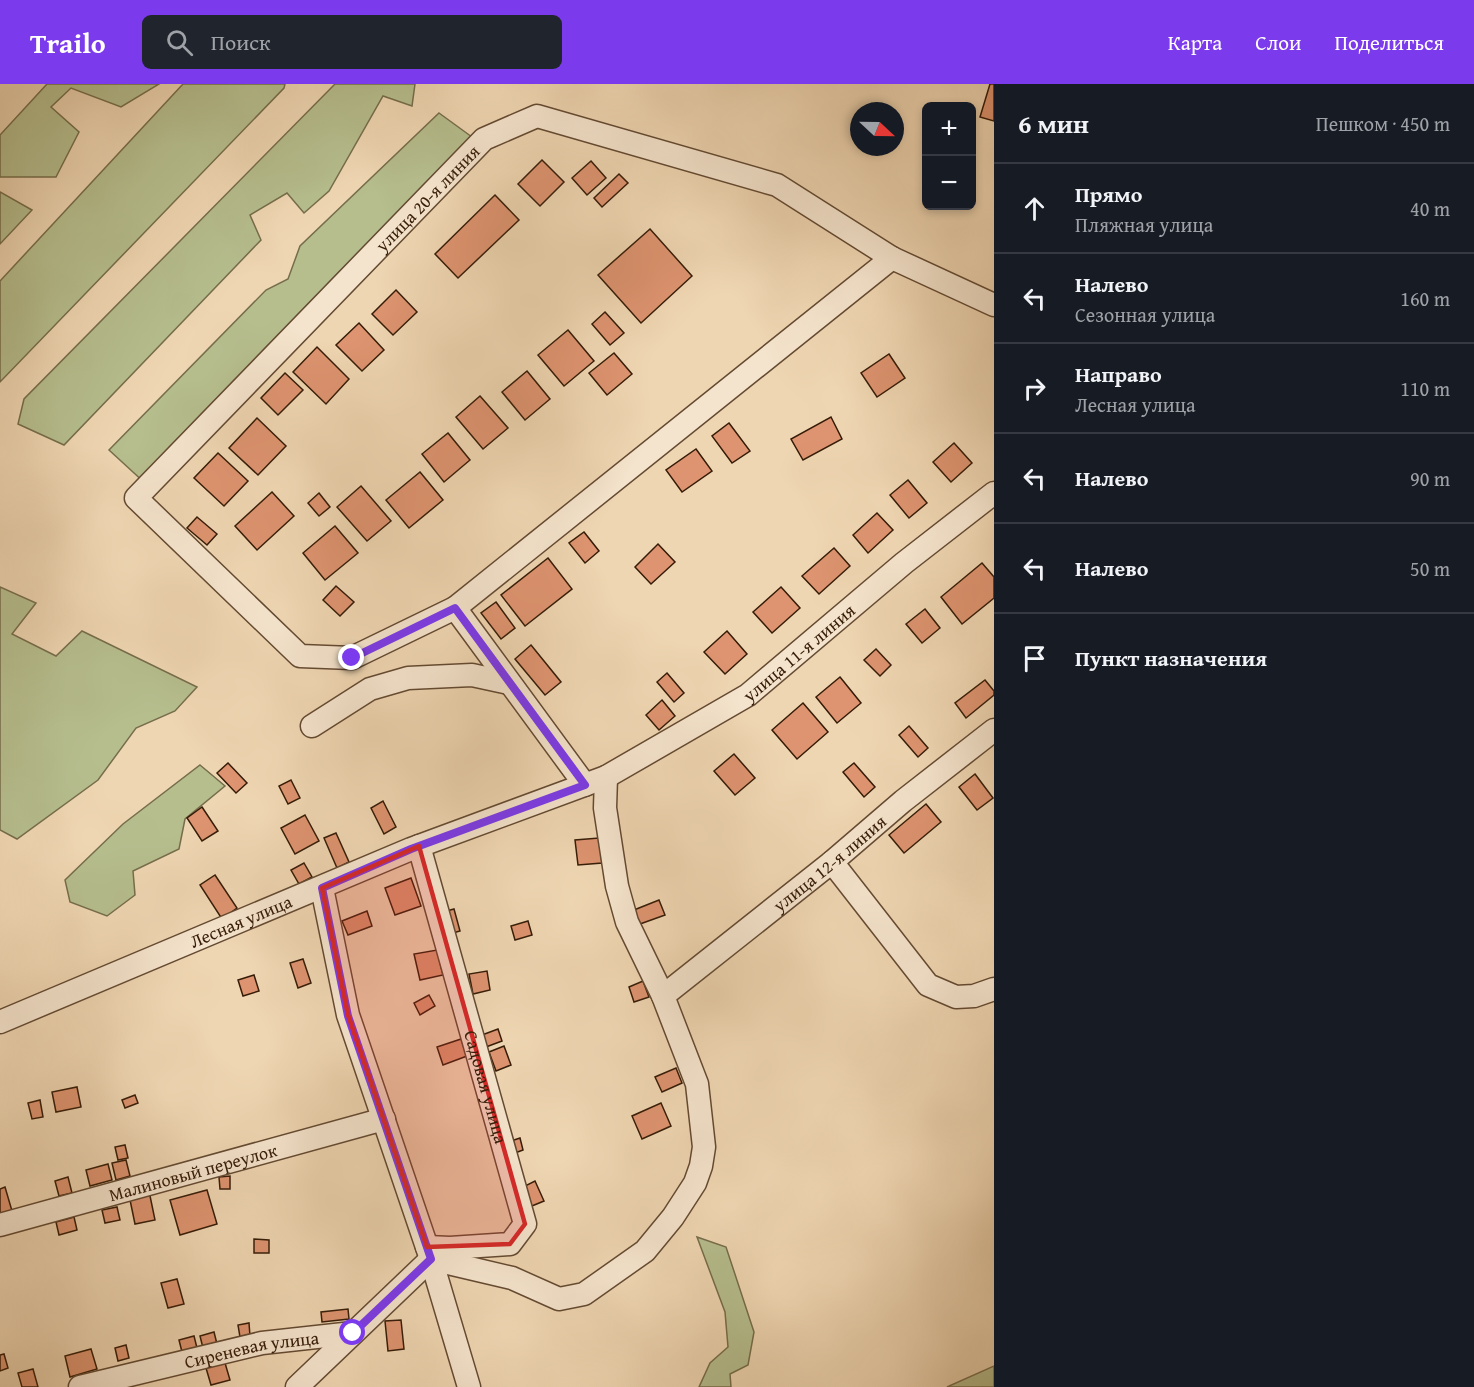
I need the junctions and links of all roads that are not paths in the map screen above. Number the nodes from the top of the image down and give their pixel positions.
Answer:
1 (892, 258) junction
2 (994, 305) edge
3 (994, 493) edge
4 (455, 608) junction
5 (509, 683) junction
6 (312, 726) dead end
7 (994, 730) edge
8 (606, 777) junction
9 (585, 785) junction
10 (419, 846) junction
11 (832, 862) junction
12 (322, 888) junction
13 (994, 989) edge
14 (663, 996) junction
15 (0, 1022) edge
16 (384, 1119) junction
17 (0, 1225) edge
18 (429, 1253) junction
19 (353, 1333) junction
20 (322, 1376) edge
21 (80, 1387) edge
22 (297, 1387) edge
23 (469, 1387) edge

1 - 2 street, улица 20-я линия
1 - 4 street
1 - 4 street, улица 20-я линия
3 - 8 street, улица 11-я линия
4 - 5 street
5 - 6 street
5 - 9 street
7 - 11 street, улица 12-я линия
8 - 9 street, улица 11-я линия
8 - 14 street
9 - 10 street, Лесная улица
10 - 12 street, Лесная улица
10 - 18 street, Садовая улица
11 - 13 street
11 - 14 street, улица 12-я линия
12 - 15 street, Лесная улица
12 - 16 street
14 - 18 street
16 - 17 street, Малиновый переулок
16 - 18 street
18 - 19 street
18 - 23 street
19 - 20 street
19 - 21 street, Сиреневая улица
20 - 22 street

